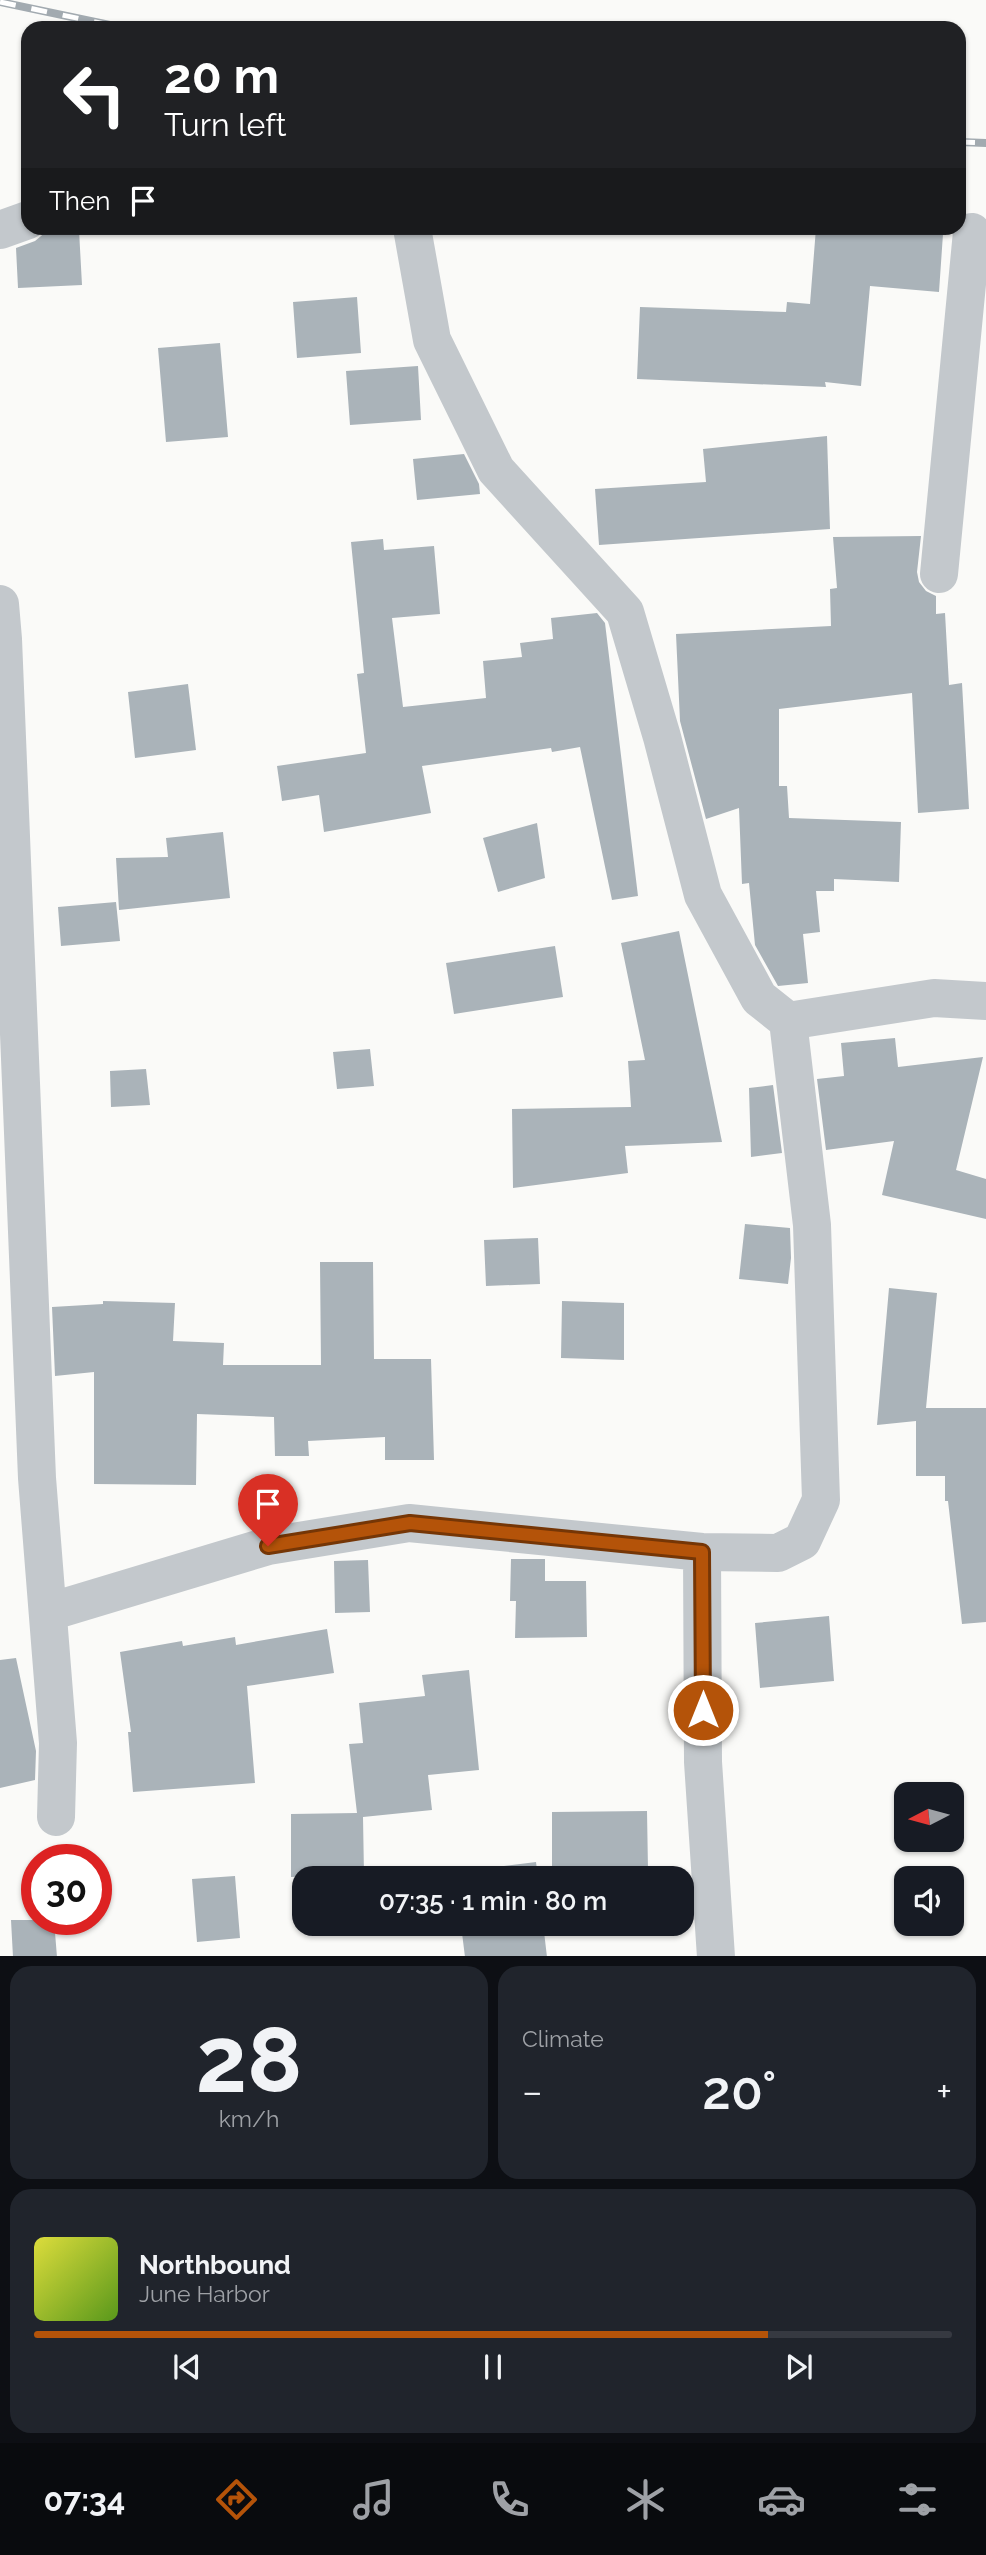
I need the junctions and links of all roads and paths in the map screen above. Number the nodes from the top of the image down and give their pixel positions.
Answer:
1 (21, 222) edge
2 (0, 230) edge
3 (969, 231) edge
4 (413, 235) edge
5 (939, 574) dead end
6 (0, 604) edge
7 (986, 1001) edge
8 (788, 1021) junction
9 (702, 1552) junction
10 (48, 1612) junction
11 (56, 1817) dead end
12 (723, 1955) edge

1 - 2 street
3 - 5 street
4 - 8 street
6 - 10 street
7 - 8 street
8 - 9 street
9 - 10 street
9 - 12 street
10 - 11 street

